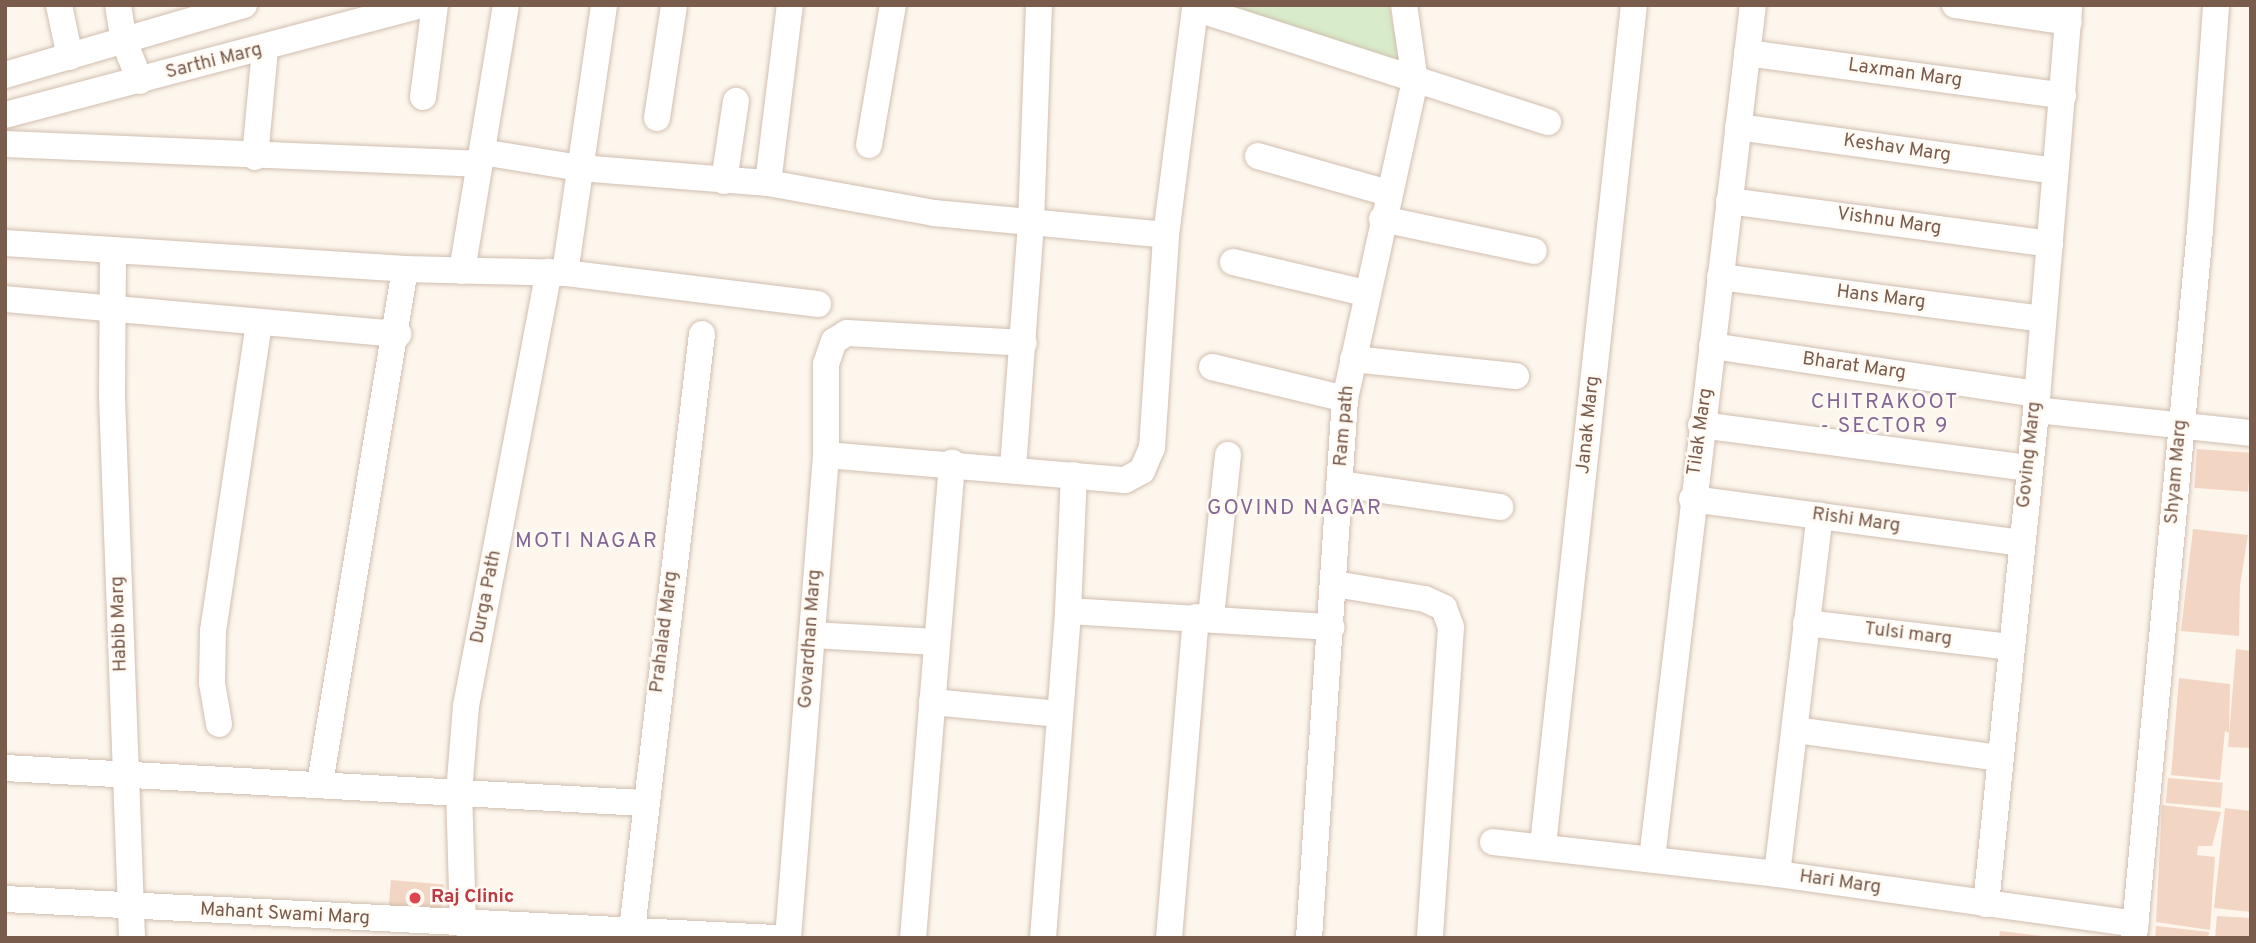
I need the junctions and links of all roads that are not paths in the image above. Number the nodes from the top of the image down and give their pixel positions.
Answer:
1 (59, 5) edge
2 (118, 5) edge
3 (244, 5) edge
4 (422, 5) edge
5 (435, 5) edge
6 (506, 5) edge
7 (604, 5) edge
8 (674, 5) edge
9 (790, 5) edge
10 (893, 5) edge
11 (1039, 5) edge
12 (1405, 5) edge
13 (1634, 5) edge
14 (1753, 5) edge
15 (1955, 5) edge
16 (2216, 5) edge
17 (2069, 14) edge
18 (124, 41) junction
19 (265, 49) junction
20 (1747, 52) junction
21 (69, 57) junction
22 (5, 75) edge
23 (140, 81) junction
24 (1415, 81) junction
25 (2063, 96) junction
26 (424, 97) dead end
27 (736, 101) dead end
28 (5, 115) edge
29 (657, 118) dead end
30 (1548, 122) dead end
31 (1738, 127) junction
32 (5, 145) edge
33 (869, 145) dead end
34 (1258, 156) dead end
35 (255, 157) junction
36 (480, 158) junction
37 (580, 168) junction
38 (2055, 170) junction
39 (724, 181) junction
40 (768, 183) junction
41 (1388, 193) junction
42 (1729, 201) junction
43 (1382, 219) junction
44 (1031, 223) junction
45 (1166, 235) junction
46 (5, 243) edge
47 (2050, 244) junction
48 (1534, 251) dead end
49 (113, 253) junction
50 (1233, 262) dead end
51 (560, 266) junction
52 (405, 269) junction
53 (462, 271) junction
54 (1720, 277) junction
55 (1365, 293) junction
56 (5, 299) edge
57 (818, 304) dead end
58 (111, 310) junction
59 (2042, 319) junction
60 (259, 323) junction
61 (398, 334) junction
62 (702, 334) dead end
63 (1024, 343) junction
64 (1712, 346) junction
65 (1353, 359) junction
66 (1212, 367) dead end
67 (1516, 376) dead end
68 (1345, 399) junction
69 (2037, 402) junction
70 (2181, 424) junction
71 (1701, 425) junction
72 (2251, 433) edge
73 (826, 455) junction
74 (1228, 455) dead end
75 (952, 463) junction
76 (1013, 468) junction
77 (2029, 468) junction
78 (1074, 475) junction
79 (1340, 484) junction
80 (1692, 499) junction
81 (1500, 507) dead end
82 (1819, 516) junction
83 (2021, 543) junction
84 (1335, 584) junction
85 (1068, 611) junction
86 (1203, 617) junction
87 (1807, 622) junction
88 (1332, 627) junction
89 (812, 635) junction
90 (937, 642) junction
91 (2010, 648) junction
92 (932, 702) junction
93 (1059, 714) junction
94 (219, 724) dead end
95 (1795, 730) junction
96 (2000, 758) junction
97 (5, 768) edge
98 (126, 774) junction
99 (320, 783) junction
100 (459, 793) junction
101 (644, 803) junction
102 (1493, 842) dead end
103 (1544, 845) junction
104 (1652, 859) junction
105 (1777, 874) junction
106 (5, 899) edge
107 (1986, 904) junction
108 (132, 907) junction
109 (463, 924) junction
110 (2135, 931) edge
111 (644, 933) edge
112 (132, 938) edge
113 (775, 938) edge
114 (788, 938) edge
115 (913, 938) edge
116 (1043, 938) edge
117 (1169, 938) edge
118 (1309, 938) edge
119 (1430, 938) edge

1 - 21 street
2 - 18 street
3 - 18 street
4 - 19 street, Sarthi Marg
5 - 26 street
6 - 36 street
7 - 37 street, Durga Path
8 - 29 street
9 - 40 street
10 - 33 street
11 - 44 street
12 - 24 street, Ram path
13 - 103 street, Janak Marg
14 - 20 street, Tilak Marg
15 - 17 street
16 - 70 street, Shyam Marg
17 - 25 street, Goving Marg
18 - 21 street
18 - 23 street
19 - 23 street, Sarthi Marg
19 - 35 street
20 - 25 street, Laxman Marg
20 - 31 street, Tilak Marg
21 - 22 street
23 - 28 street, Sarthi Marg
24 - 30 street
24 - 41 street, Ram path
24 - 45 street
25 - 38 street, Goving Marg
27 - 39 street
31 - 38 street, Keshav Marg
31 - 42 street, Tilak Marg
32 - 35 street
34 - 41 street
35 - 36 street
36 - 37 street
36 - 53 street
37 - 39 street
37 - 51 street, Durga Path
38 - 47 street, Goving Marg
39 - 40 street
40 - 44 street
41 - 43 street, Ram path
42 - 47 street, Vishnu Marg
42 - 54 street, Tilak Marg
43 - 48 street
43 - 55 street, Ram path
44 - 45 street
44 - 63 street
45 - 78 street
46 - 49 street
47 - 59 street, Goving Marg
49 - 52 street
49 - 58 street, Habib Marg
50 - 55 street
51 - 53 street
51 - 57 street
51 - 100 street, Durga Path
52 - 53 street
52 - 61 street
54 - 59 street, Hans Marg
54 - 64 street, Tilak Marg
55 - 65 street, Ram path
56 - 58 street
58 - 60 street
58 - 98 street, Habib Marg
59 - 69 street, Goving Marg
60 - 61 street
60 - 94 street
61 - 99 street
62 - 101 street, Prahalad Marg
63 - 73 street, Govardhan Marg
63 - 76 street
64 - 69 street, Bharat Marg
64 - 71 street, Tilak Marg
65 - 67 street
65 - 68 street, Ram path
66 - 68 street
68 - 79 street, Ram path
69 - 70 street, Bharat Marg
69 - 77 street, Goving Marg
70 - 72 street, Bharat Marg
70 - 110 street, Shyam Marg
71 - 77 street
71 - 80 street, Tilak Marg
73 - 75 street
73 - 89 street, Govardhan Marg
74 - 86 street
75 - 76 street
75 - 90 street
76 - 78 street
77 - 83 street, Goving Marg
78 - 85 street
79 - 81 street
79 - 84 street, Ram path
80 - 82 street, Rishi Marg
80 - 104 street, Tilak Marg
82 - 83 street, Rishi Marg
82 - 87 street
83 - 91 street, Goving Marg
84 - 88 street, Ram path
84 - 119 street
85 - 86 street
85 - 93 street
86 - 88 street
86 - 117 street
87 - 91 street, Tulsi marg
87 - 95 street
88 - 118 street, Ram path
89 - 90 street
89 - 114 street, Govardhan Marg
90 - 92 street
91 - 96 street, Goving Marg
92 - 93 street
92 - 115 street
93 - 116 street
95 - 96 street
95 - 105 street
96 - 107 street, Goving Marg
97 - 98 street
98 - 99 street
98 - 108 street, Habib Marg
99 - 100 street
100 - 101 street
100 - 109 street, Durga Path
101 - 111 street, Prahalad Marg
102 - 103 street, Hari Marg
103 - 104 street, Hari Marg
104 - 105 street, Hari Marg
105 - 107 street, Hari Marg
106 - 108 street, Mahant Swami Marg
107 - 110 street, Hari Marg
108 - 109 street, Mahant Swami Marg
108 - 112 street, Habib Marg
109 - 111 street, Mahant Swami Marg
111 - 113 street, Mahant Swami Marg

